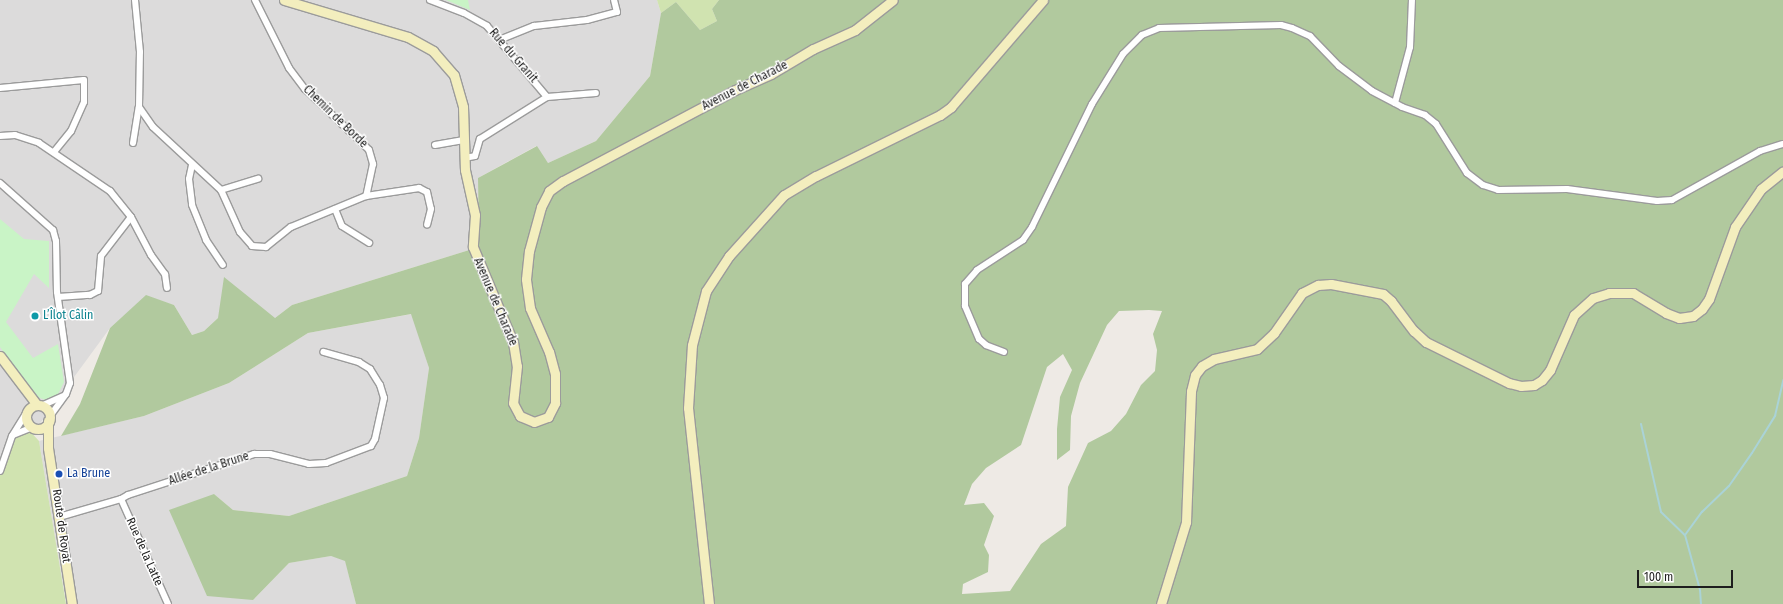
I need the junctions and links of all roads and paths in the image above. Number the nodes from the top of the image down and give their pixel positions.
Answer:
1 (135, 0) edge
2 (254, 0) edge
3 (284, 0) edge
4 (430, 0) edge
5 (614, 0) edge
6 (893, 0) edge
7 (1042, 0) edge
8 (1412, 0) edge
9 (499, 40) junction
10 (0, 88) edge
11 (596, 93) dead end
12 (547, 97) junction
13 (1395, 103) junction
14 (139, 107) junction
15 (0, 136) edge
16 (464, 140) junction
17 (132, 143) dead end
18 (1783, 144) edge
19 (435, 145) dead end
20 (55, 151) junction
21 (464, 158) junction
22 (192, 165) junction
23 (1783, 171) edge
24 (258, 179) dead end
25 (0, 183) edge
26 (221, 190) junction
27 (366, 196) junction
28 (335, 209) junction
29 (131, 217) junction
30 (427, 225) dead end
31 (369, 243) dead end
32 (224, 266) dead end
33 (166, 288) dead end
34 (58, 297) junction
35 (323, 352) dead end
36 (1004, 352) dead end
37 (0, 356) edge
38 (22, 388) junction
39 (66, 394) junction
40 (39, 405) junction
41 (27, 412) junction
42 (49, 419) junction
43 (34, 428) junction
44 (12, 436) junction
45 (48, 448) junction
46 (3, 458) edge
47 (0, 471) edge
48 (121, 500) junction
49 (59, 517) junction
50 (72, 604) edge
51 (168, 604) edge
52 (709, 604) edge
53 (1161, 604) edge

1 - 14 street
2 - 27 street, Chemin de Borde
3 - 16 street, Avenue de Charade
4 - 9 street, Rue du Granit
5 - 9 street
6 - 21 street, Avenue de Charade
7 - 52 street
8 - 13 street
9 - 12 street, Rue du Granit
10 - 20 street
11 - 12 street
12 - 21 street
13 - 18 street
13 - 36 street
14 - 17 street
14 - 22 street
15 - 20 street
16 - 19 street
16 - 21 street, Avenue de Charade
20 - 29 street
22 - 26 street
22 - 32 street
23 - 53 street
24 - 26 street
25 - 34 street
26 - 28 street
27 - 28 street
27 - 30 street
28 - 31 street
29 - 33 street
29 - 34 street
34 - 39 street
35 - 48 street, Allée de la Brune
37 - 38 street
38 - 40 street
38 - 41 street
39 - 40 street
39 - 42 street
40 - 41 street
40 - 42 street
41 - 43 street
41 - 44 street
42 - 43 street
42 - 45 street, Route de Royat
43 - 44 street
43 - 45 street, Route de Royat
44 - 46 street
45 - 49 street, Route de Royat
46 - 47 street
48 - 49 street, Allée de la Brune
48 - 51 street, Rue de la Latte
49 - 50 street, Route de Royat

